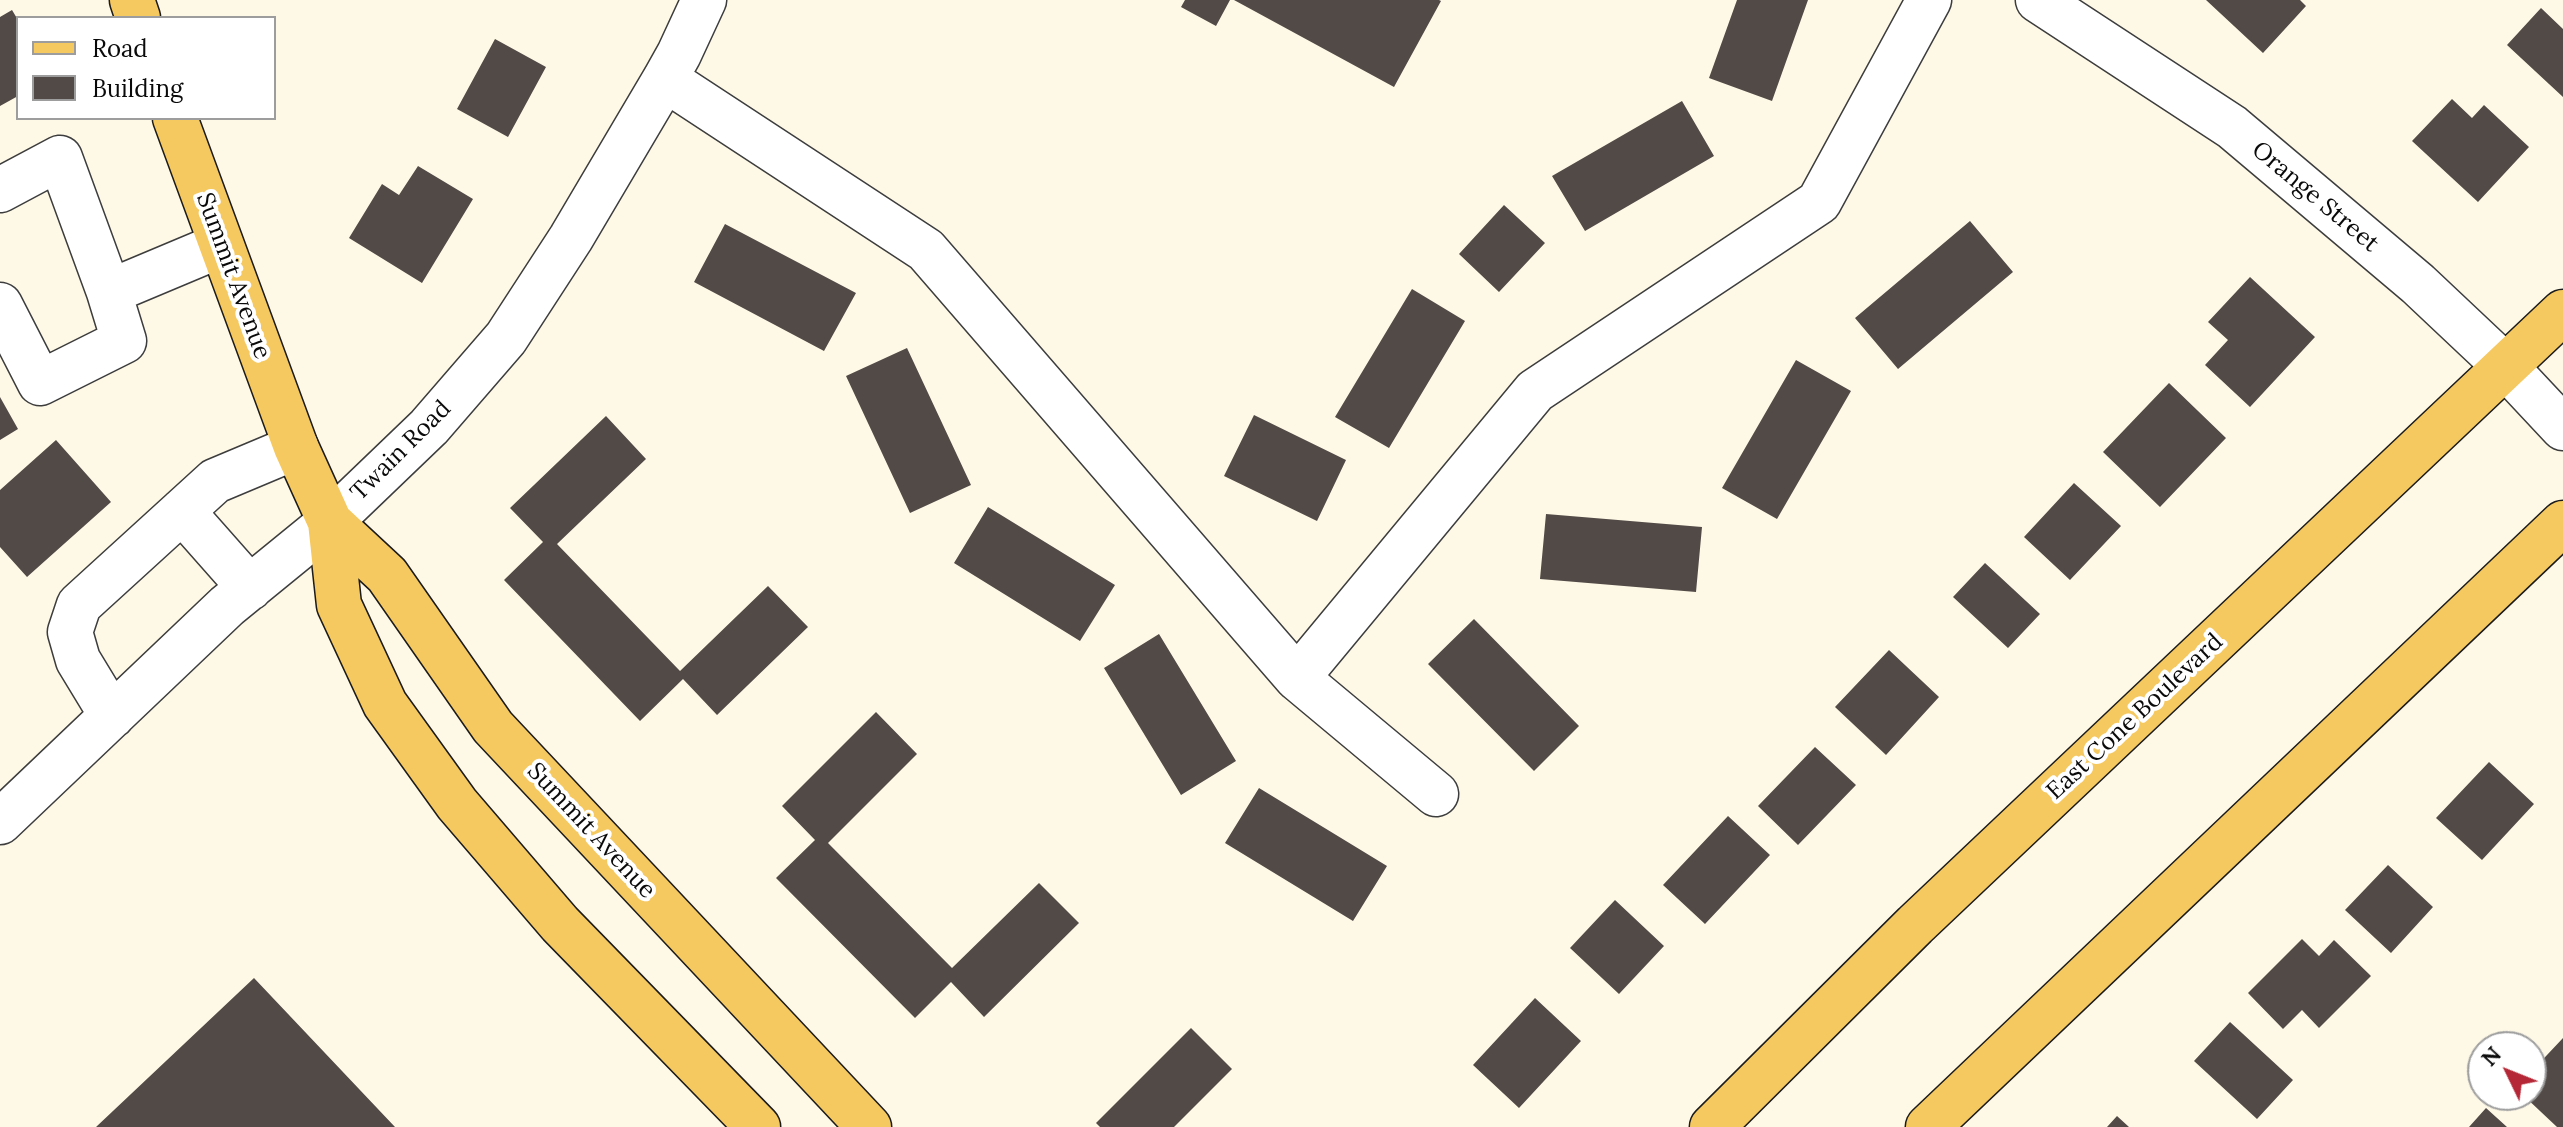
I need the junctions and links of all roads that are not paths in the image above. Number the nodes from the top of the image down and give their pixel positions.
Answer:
1 (704, 0) edge
2 (1929, 0) edge
3 (2038, 0) edge
4 (2087, 14) edge
5 (665, 79) junction
6 (176, 120) edge
7 (0, 190) edge
8 (221, 245) junction
9 (109, 292) junction
10 (0, 305) edge
11 (2563, 312) edge
12 (2505, 366) junction
13 (2563, 428) edge
14 (296, 447) junction
15 (182, 511) junction
16 (330, 522) junction
17 (2563, 523) edge
18 (250, 588) junction
19 (1297, 678) junction
20 (112, 716) junction
21 (1436, 794) dead end
22 (0, 822) edge
23 (758, 1127) edge
24 (869, 1127) edge
25 (1712, 1127) edge
26 (1928, 1127) edge

1 - 5 street, Twain Road
2 - 19 street
3 - 4 street, Orange Street
4 - 12 street, Orange Street
5 - 16 street, Twain Road
5 - 19 street
6 - 8 main road, Summit Avenue
7 - 9 street
8 - 9 street
8 - 14 main road, Summit Avenue
9 - 10 street
11 - 12 main road, East Cone Boulevard
12 - 13 street, Orange Street
12 - 25 main road, East Cone Boulevard
14 - 15 street
14 - 16 main road, Summit Avenue
15 - 18 street
15 - 20 street
16 - 18 street, Twain Road
16 - 23 main road, Summit Avenue
16 - 24 main road, Summit Avenue
17 - 26 main road
18 - 20 street, Twain Road
19 - 21 street
20 - 22 street, Twain Road

